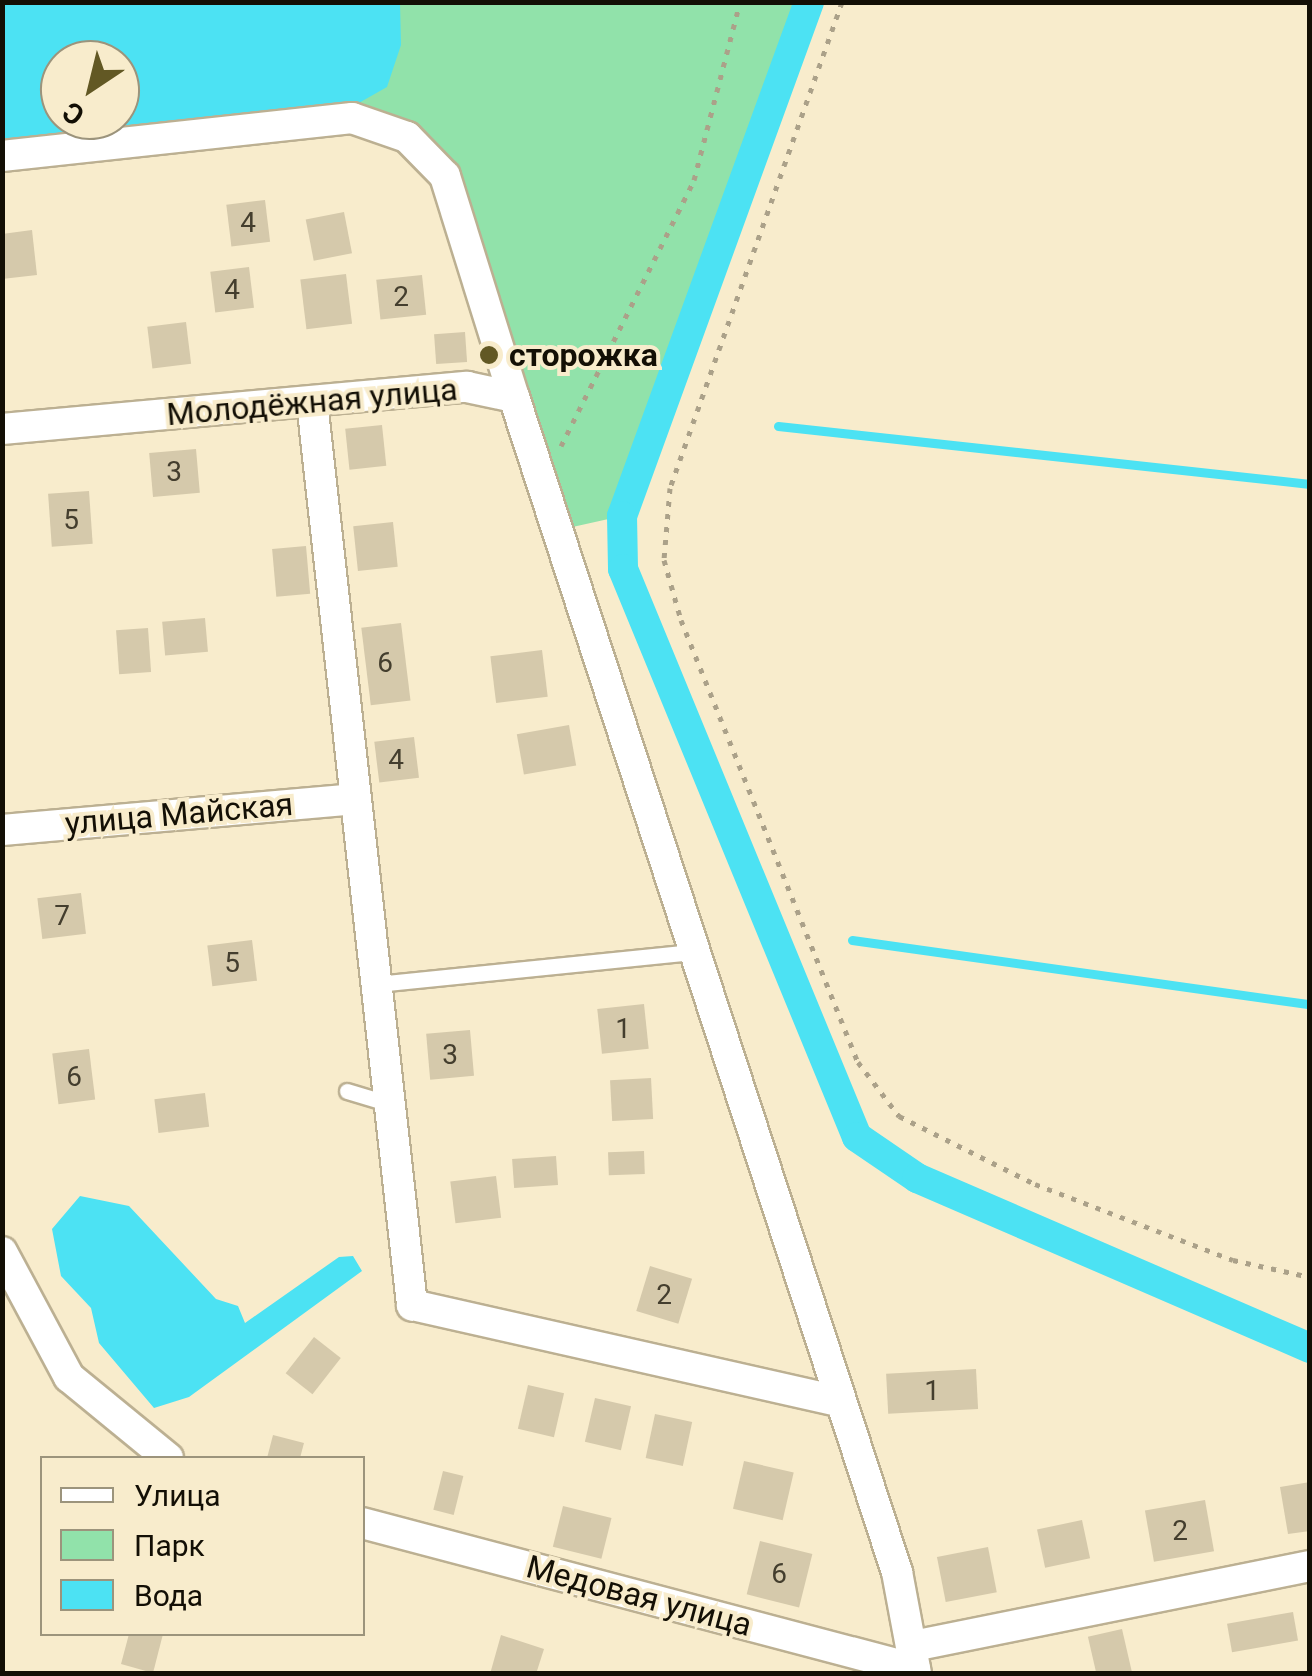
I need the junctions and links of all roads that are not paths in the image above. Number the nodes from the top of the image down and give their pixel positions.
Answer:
1 (2, 156) edge
2 (514, 397) junction
3 (312, 402) junction
4 (2, 429) edge
5 (356, 799) junction
6 (2, 830) edge
7 (692, 952) junction
8 (377, 984) junction
9 (347, 1091) dead end
10 (390, 1104) junction
11 (2, 1252) edge
12 (839, 1401) junction
13 (166, 1456) edge
14 (365, 1524) edge
15 (1310, 1566) edge
16 (915, 1663) edge

1 - 2 street
2 - 3 street, Молодёжная улица
2 - 7 street
3 - 4 street, Молодёжная улица
3 - 5 street
5 - 6 street, улица Майская
5 - 8 street
7 - 8 lane
7 - 12 street
8 - 10 street
9 - 10 lane
10 - 12 street
11 - 13 street
12 - 16 street
14 - 16 street, Медовая улица
15 - 16 street

